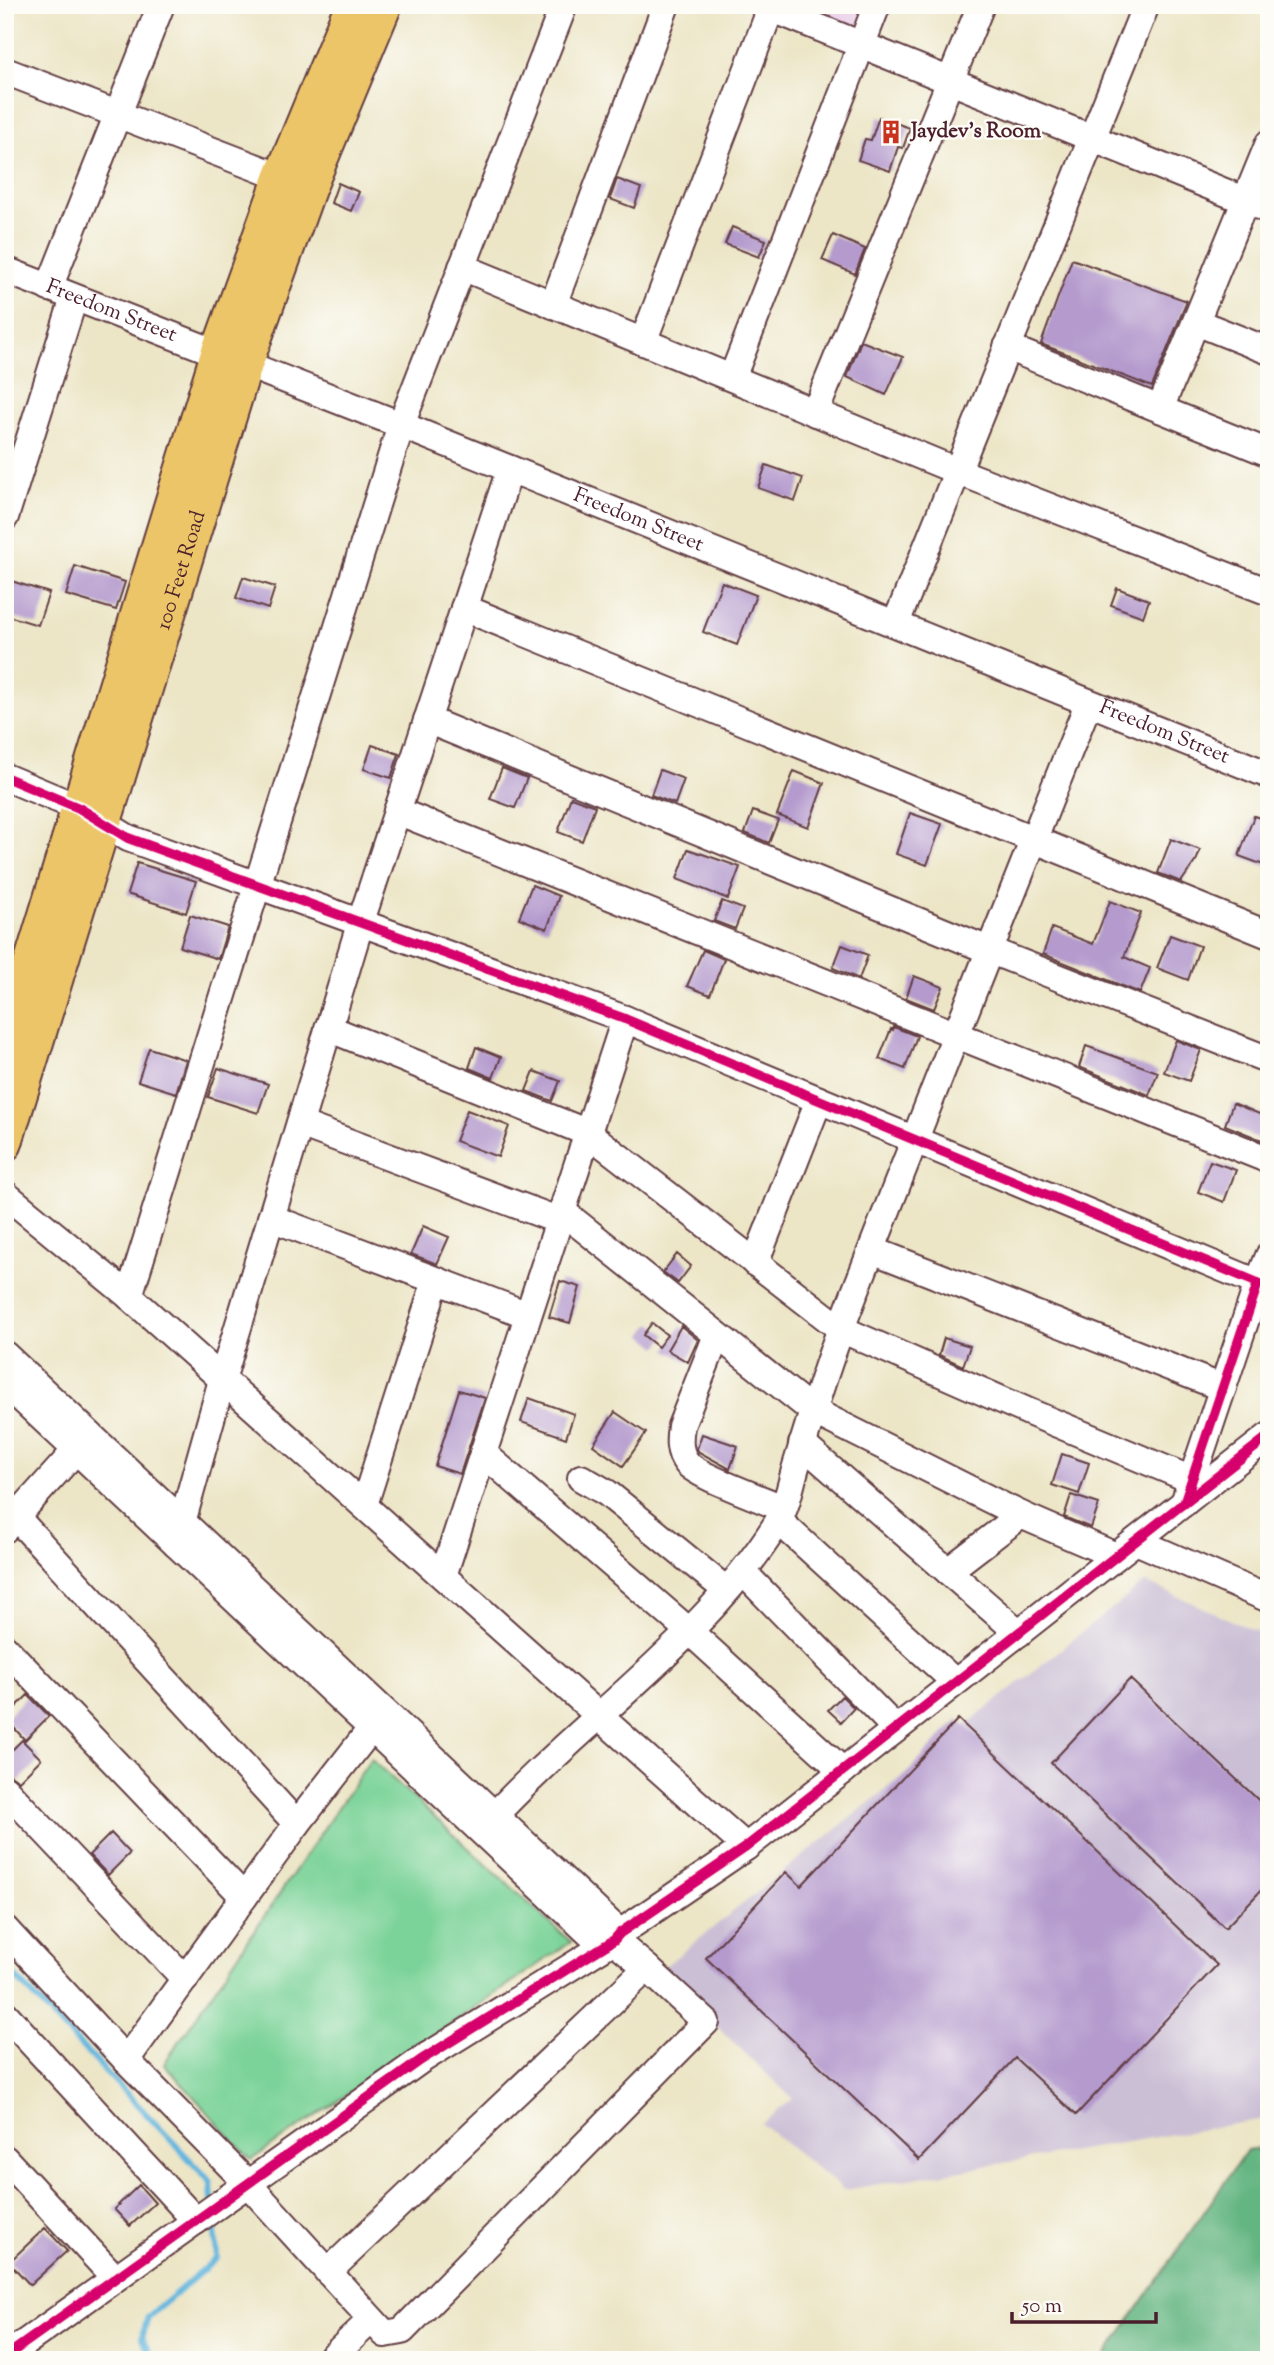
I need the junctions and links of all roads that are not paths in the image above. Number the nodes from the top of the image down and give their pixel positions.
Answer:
1 (161, 5) edge
2 (352, 5) edge
3 (385, 5) edge
4 (564, 5) edge
5 (666, 5) edge
6 (877, 5) edge
7 (981, 5) edge
8 (1146, 5) edge
9 (767, 7) edge
10 (861, 45) junction
11 (5, 71) edge
12 (950, 82) junction
13 (116, 114) junction
14 (1092, 139) junction
15 (1269, 144) edge
16 (281, 177) junction
17 (1257, 206) edge
18 (462, 267) junction
19 (5, 270) edge
20 (49, 288) junction
21 (74, 298) junction
22 (553, 304) junction
23 (1196, 321) junction
24 (643, 342) junction
25 (1007, 347) junction
26 (1269, 351) edge
27 (232, 357) junction
28 (732, 378) junction
29 (1160, 409) junction
30 (815, 412) junction
31 (401, 425) junction
32 (1269, 453) edge
33 (510, 469) junction
34 (957, 471) junction
35 (5, 517) edge
36 (1269, 592) edge
37 (464, 608) junction
38 (896, 623) junction
39 (1088, 704) junction
40 (427, 720) junction
41 (1269, 775) edge
42 (5, 777) edge
43 (397, 811) junction
44 (91, 816) junction
45 (1034, 839) junction
46 (258, 884) junction
47 (361, 921) junction
48 (1269, 935) edge
49 (991, 951) junction
50 (625, 1019) junction
51 (328, 1028) junction
52 (956, 1032) junction
53 (5, 1047) edge
54 (1269, 1060) edge
55 (819, 1100) junction
56 (300, 1124) junction
57 (588, 1133) junction
58 (916, 1140) junction
59 (5, 1144) edge
60 (1269, 1160) edge
61 (5, 1194) edge
62 (561, 1216) junction
63 (271, 1218) junction
64 (872, 1250) junction
65 (1269, 1256) edge
66 (755, 1263) junction
67 (436, 1280) junction
68 (1258, 1283) junction
69 (128, 1296) junction
70 (528, 1315) junction
71 (841, 1329) junction
72 (717, 1335) junction
73 (5, 1355) edge
74 (222, 1380) junction
75 (5, 1383) edge
76 (1223, 1388) junction
77 (813, 1411) junction
78 (1267, 1439) edge
79 (83, 1443) junction
80 (803, 1444) junction
81 (483, 1453) junction
82 (580, 1478) dead end
83 (1188, 1491) junction
84 (364, 1506) junction
85 (781, 1514) junction
86 (1021, 1515) junction
87 (11, 1523) edge
88 (179, 1533) junction
89 (1126, 1548) junction
90 (948, 1571) junction
91 (443, 1576) junction
92 (735, 1581) junction
93 (1269, 1599) edge
94 (689, 1631) junction
95 (1019, 1633) junction
96 (5, 1648) edge
97 (955, 1682) junction
98 (599, 1715) junction
99 (378, 1720) junction
100 (896, 1729) junction
101 (843, 1771) junction
102 (5, 1789) edge
103 (487, 1823) junction
104 (297, 1824) junction
105 (747, 1847) junction
106 (244, 1897) junction
107 (5, 1929) edge
108 (612, 1940) junction
109 (647, 1968) junction
110 (185, 1979) junction
111 (5, 2014) edge
112 (126, 2060) junction
113 (5, 2159) edge
114 (249, 2185) junction
115 (196, 2221) junction
116 (328, 2272) junction
117 (116, 2278) junction
118 (371, 2320) junction
119 (6, 2355) edge
120 (329, 2360) edge

1 - 13 street
2 - 16 main road, 100 Feet Road
3 - 27 main road, 100 Feet Road
4 - 18 street
5 - 22 street
6 - 10 street
7 - 12 street
8 - 14 street
9 - 10 street
9 - 24 street
10 - 12 street
10 - 28 street
11 - 13 street
12 - 14 street
12 - 30 street
13 - 16 street
13 - 20 street
14 - 17 street
14 - 25 street
15 - 17 street
16 - 27 main road, 100 Feet Road
17 - 23 street
18 - 22 street
18 - 31 street
19 - 20 street, Freedom Street
20 - 21 street, Freedom Street
21 - 27 street, Freedom Street
21 - 35 street
22 - 24 street
23 - 26 street
23 - 29 street
24 - 28 street
25 - 29 street
25 - 34 street
27 - 31 street, Freedom Street
27 - 44 main road, 100 Feet Road
28 - 30 street
29 - 32 street
30 - 34 street
31 - 33 street, Freedom Street
31 - 46 street
33 - 37 street
33 - 38 street, Freedom Street
34 - 36 street
34 - 38 street
37 - 40 street
37 - 45 street
38 - 39 street, Freedom Street
39 - 41 street, Freedom Street
39 - 45 street
40 - 43 street
40 - 49 street
42 - 44 street
43 - 47 street
43 - 52 street
44 - 46 street
44 - 53 main road, 100 Feet Road
44 - 59 main road, 100 Feet Road
45 - 48 street
45 - 49 street
46 - 47 street
46 - 69 street
47 - 50 street
47 - 51 street
49 - 52 street
49 - 54 street
50 - 55 street
50 - 57 street
51 - 56 street
51 - 57 street
52 - 58 street
52 - 60 street
55 - 58 street
55 - 66 street
56 - 62 street
56 - 63 street
57 - 62 street
57 - 66 street
58 - 64 street
58 - 68 street
61 - 69 street
62 - 70 street
62 - 72 street
63 - 67 street
63 - 74 street
64 - 71 street
64 - 76 street
65 - 68 street
66 - 71 street
67 - 70 street
67 - 84 street
68 - 76 street
69 - 74 street
70 - 81 street
71 - 77 street
71 - 83 street
72 - 77 street
72 - 85 street
73 - 79 street
74 - 84 street
74 - 88 street
75 - 79 street
76 - 83 street
77 - 80 street
77 - 86 street
78 - 83 street
79 - 87 street
79 - 88 street
80 - 85 street
80 - 90 street
81 - 91 street
81 - 94 street
82 - 92 street
83 - 89 street
84 - 91 street
85 - 92 street
85 - 97 street
86 - 89 street
86 - 90 street
87 - 104 street
88 - 99 street
89 - 93 street
89 - 95 street
90 - 95 street
91 - 98 street
92 - 94 street
92 - 100 street
94 - 98 street
94 - 101 street
95 - 97 street
96 - 106 street
97 - 100 street
98 - 103 street
98 - 105 street
99 - 103 street
99 - 104 street
100 - 101 street
101 - 105 street
102 - 110 street
103 - 108 street
104 - 106 street
105 - 108 street
106 - 110 street
107 - 112 street
108 - 109 street
108 - 114 street
109 - 116 street
109 - 118 street
110 - 112 street
111 - 115 street
112 - 114 street
113 - 117 street
114 - 115 street
114 - 116 street
115 - 117 street
116 - 118 street
117 - 119 street
118 - 120 street

